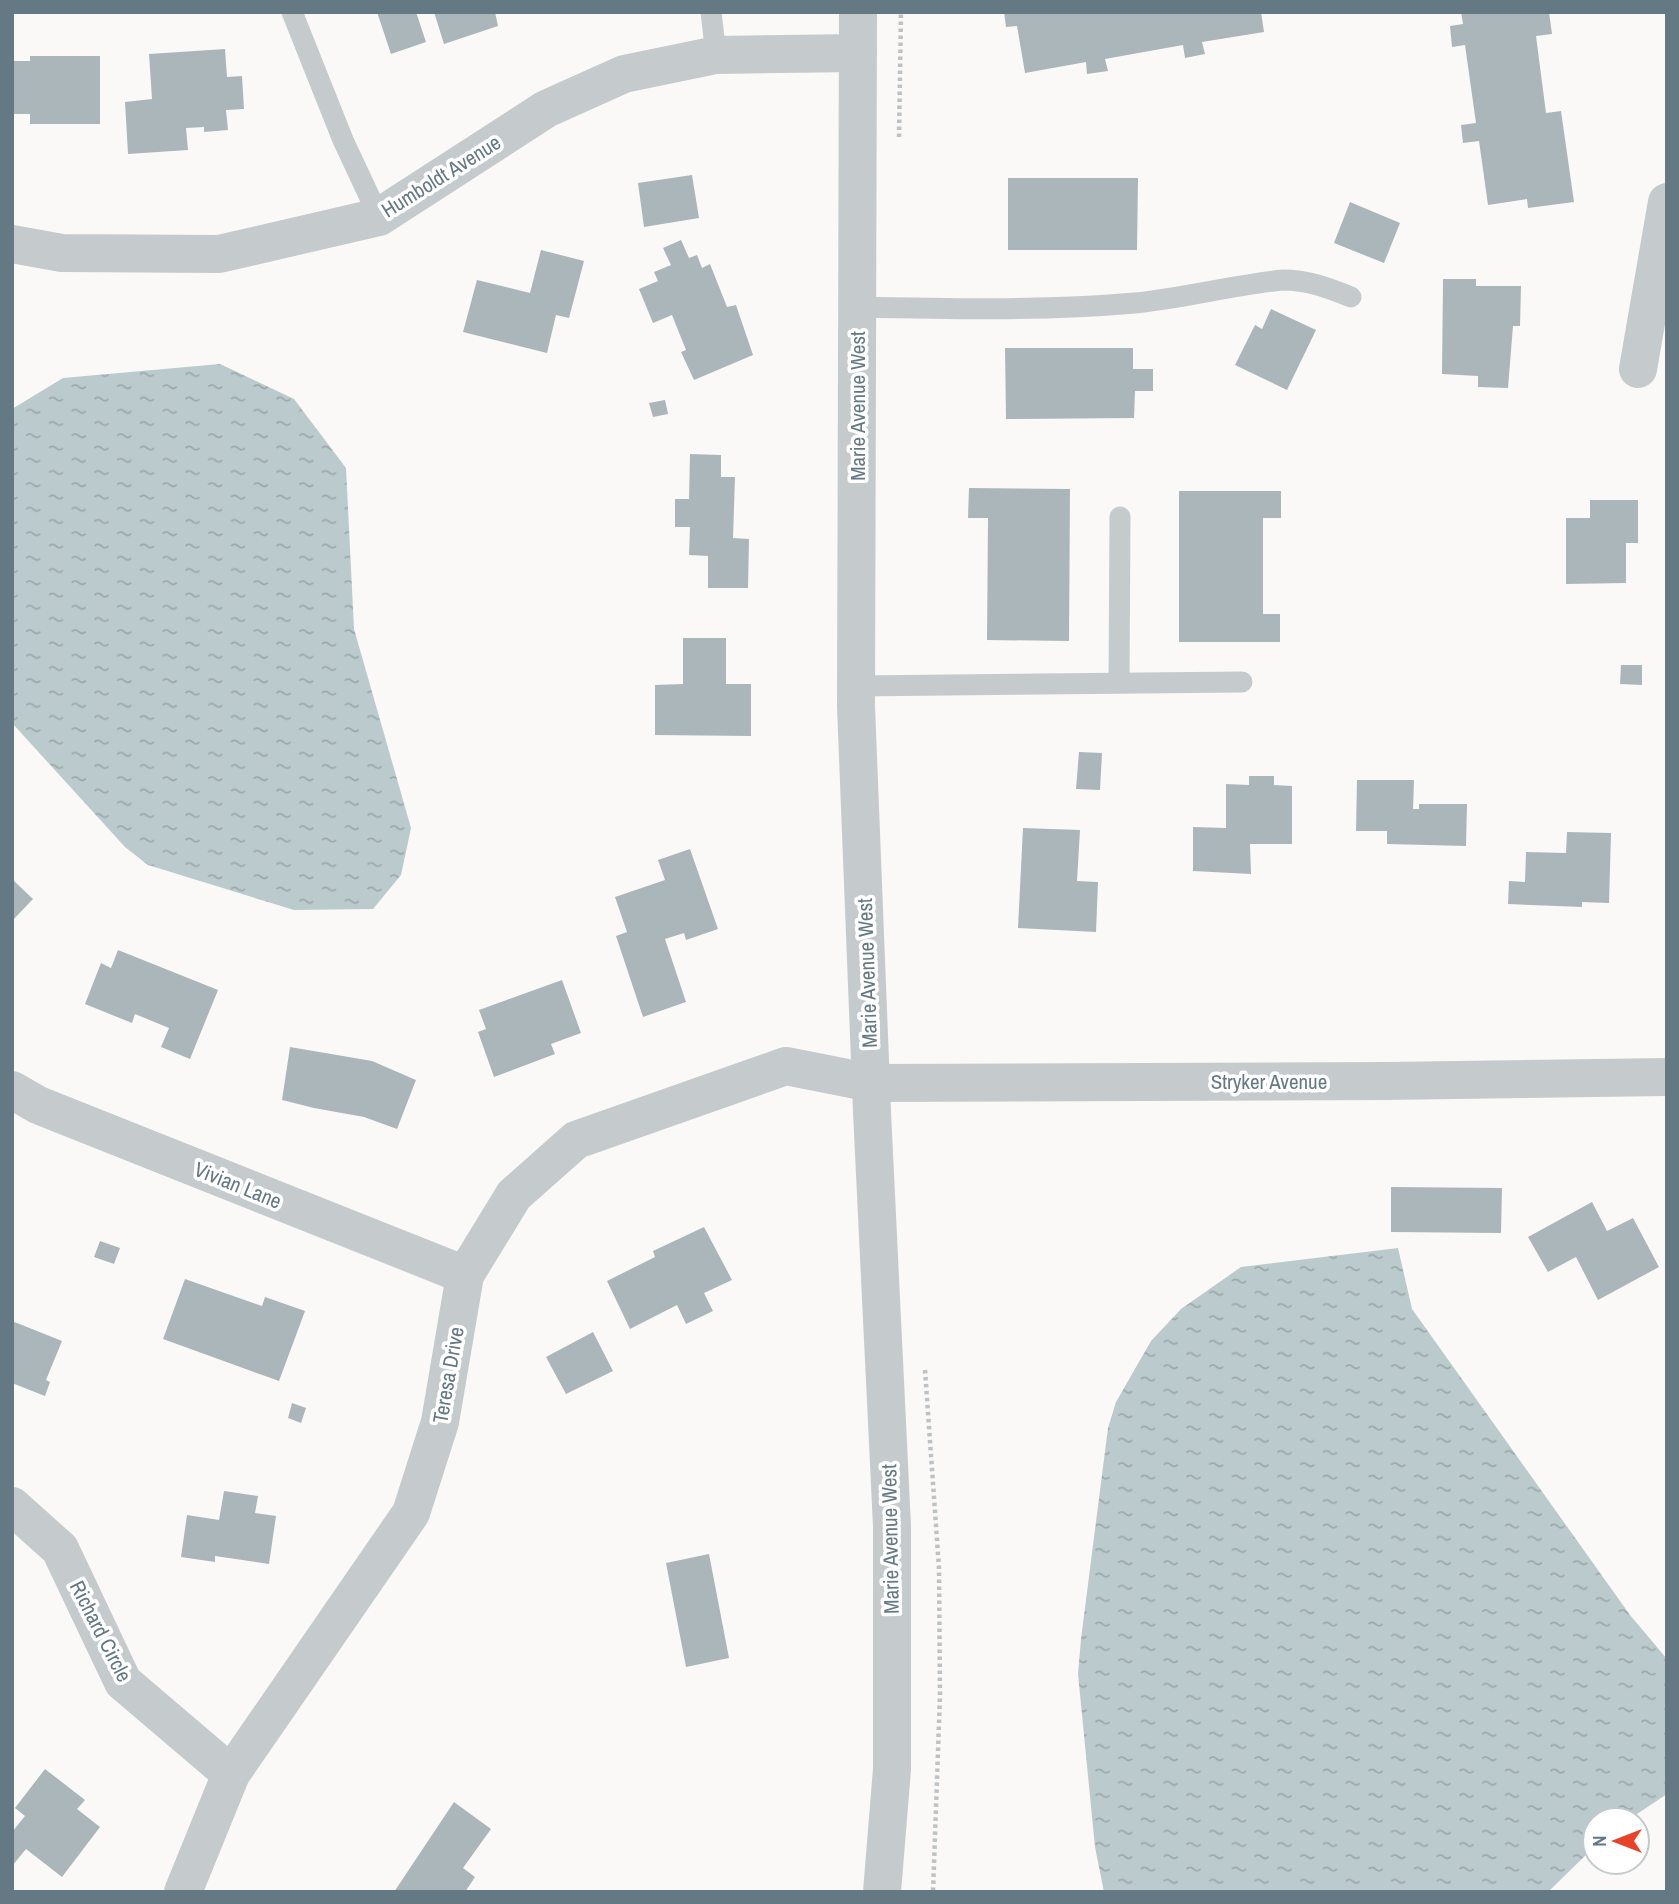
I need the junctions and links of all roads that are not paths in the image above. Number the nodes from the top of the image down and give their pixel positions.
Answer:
1 (292, 12) edge
2 (711, 12) edge
3 (858, 12) edge
4 (858, 53) junction
5 (716, 55) junction
6 (1667, 202) edge
7 (379, 218) junction
8 (12, 244) edge
9 (1351, 297) dead end
10 (857, 307) junction
11 (1638, 369) dead end
12 (1120, 517) dead end
13 (1242, 682) dead end
14 (1119, 683) junction
15 (856, 686) junction
16 (1667, 1077) edge
17 (872, 1083) junction
18 (12, 1090) edge
19 (465, 1275) junction
20 (12, 1506) edge
21 (231, 1774) junction
22 (183, 1892) edge
23 (882, 1892) edge

1 - 7 lane
2 - 5 lane
3 - 4 street, Marie Avenue West
4 - 5 street, Humboldt Avenue
4 - 10 street, Marie Avenue West
5 - 7 street, Humboldt Avenue
6 - 11 street
7 - 8 street, Humboldt Avenue
9 - 10 lane
10 - 15 street, Marie Avenue West
12 - 14 lane
13 - 14 lane
14 - 15 lane
15 - 17 street, Marie Avenue West
16 - 17 street, Stryker Avenue
17 - 19 street, Teresa Drive
17 - 23 street, Marie Avenue West
18 - 19 street, Vivian Lane
19 - 21 street, Teresa Drive
20 - 21 street, Richard Circle
21 - 22 street, Teresa Drive

